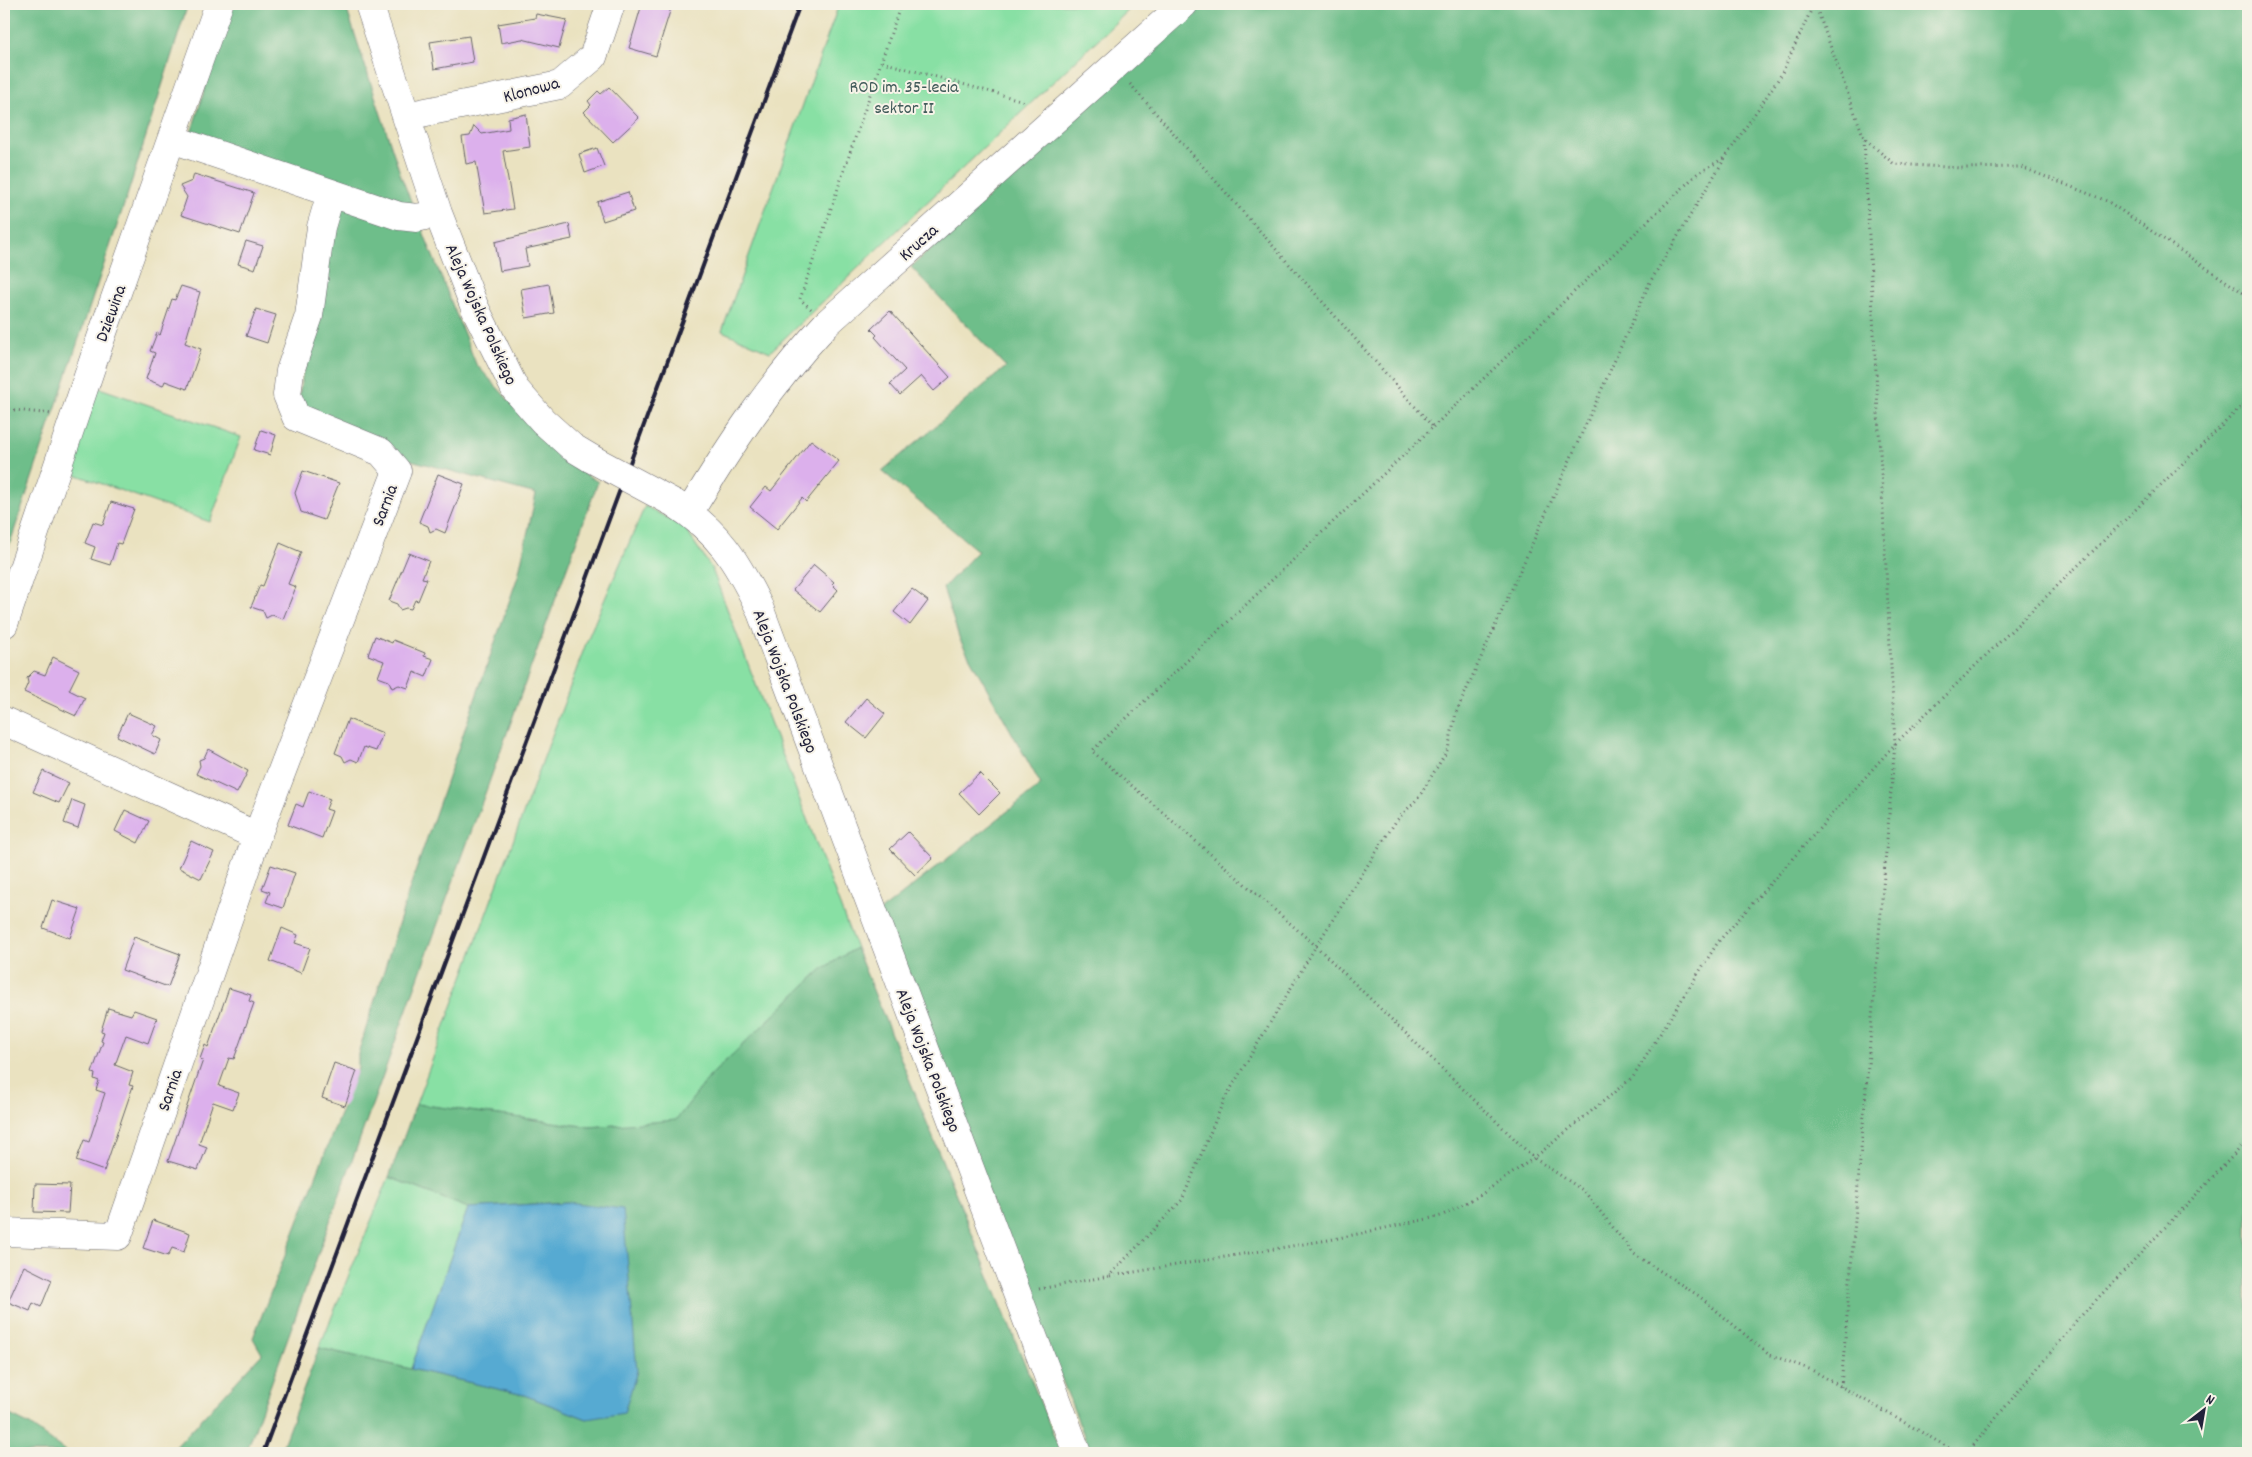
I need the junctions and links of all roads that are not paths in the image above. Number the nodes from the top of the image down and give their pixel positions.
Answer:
1 (220, 4) edge
2 (369, 4) edge
3 (611, 4) edge
4 (1184, 4) edge
5 (406, 116) junction
6 (172, 139) junction
7 (331, 193) junction
8 (438, 213) junction
9 (682, 508) junction
10 (4, 624) edge
11 (4, 722) edge
12 (257, 836) junction
13 (4, 1232) edge
14 (1077, 1453) edge

1 - 6 street, Dziewina
2 - 5 street, Aleja Wojska Polskiego
3 - 5 street, Klonowa
4 - 9 street, Krucza
5 - 8 street, Aleja Wojska Polskiego
6 - 7 street
6 - 10 street, Dziewina
7 - 8 street
7 - 12 street, Sarnia
8 - 9 street, Aleja Wojska Polskiego, bridge
9 - 14 street, Aleja Wojska Polskiego
11 - 12 street
12 - 13 street, Sarnia

